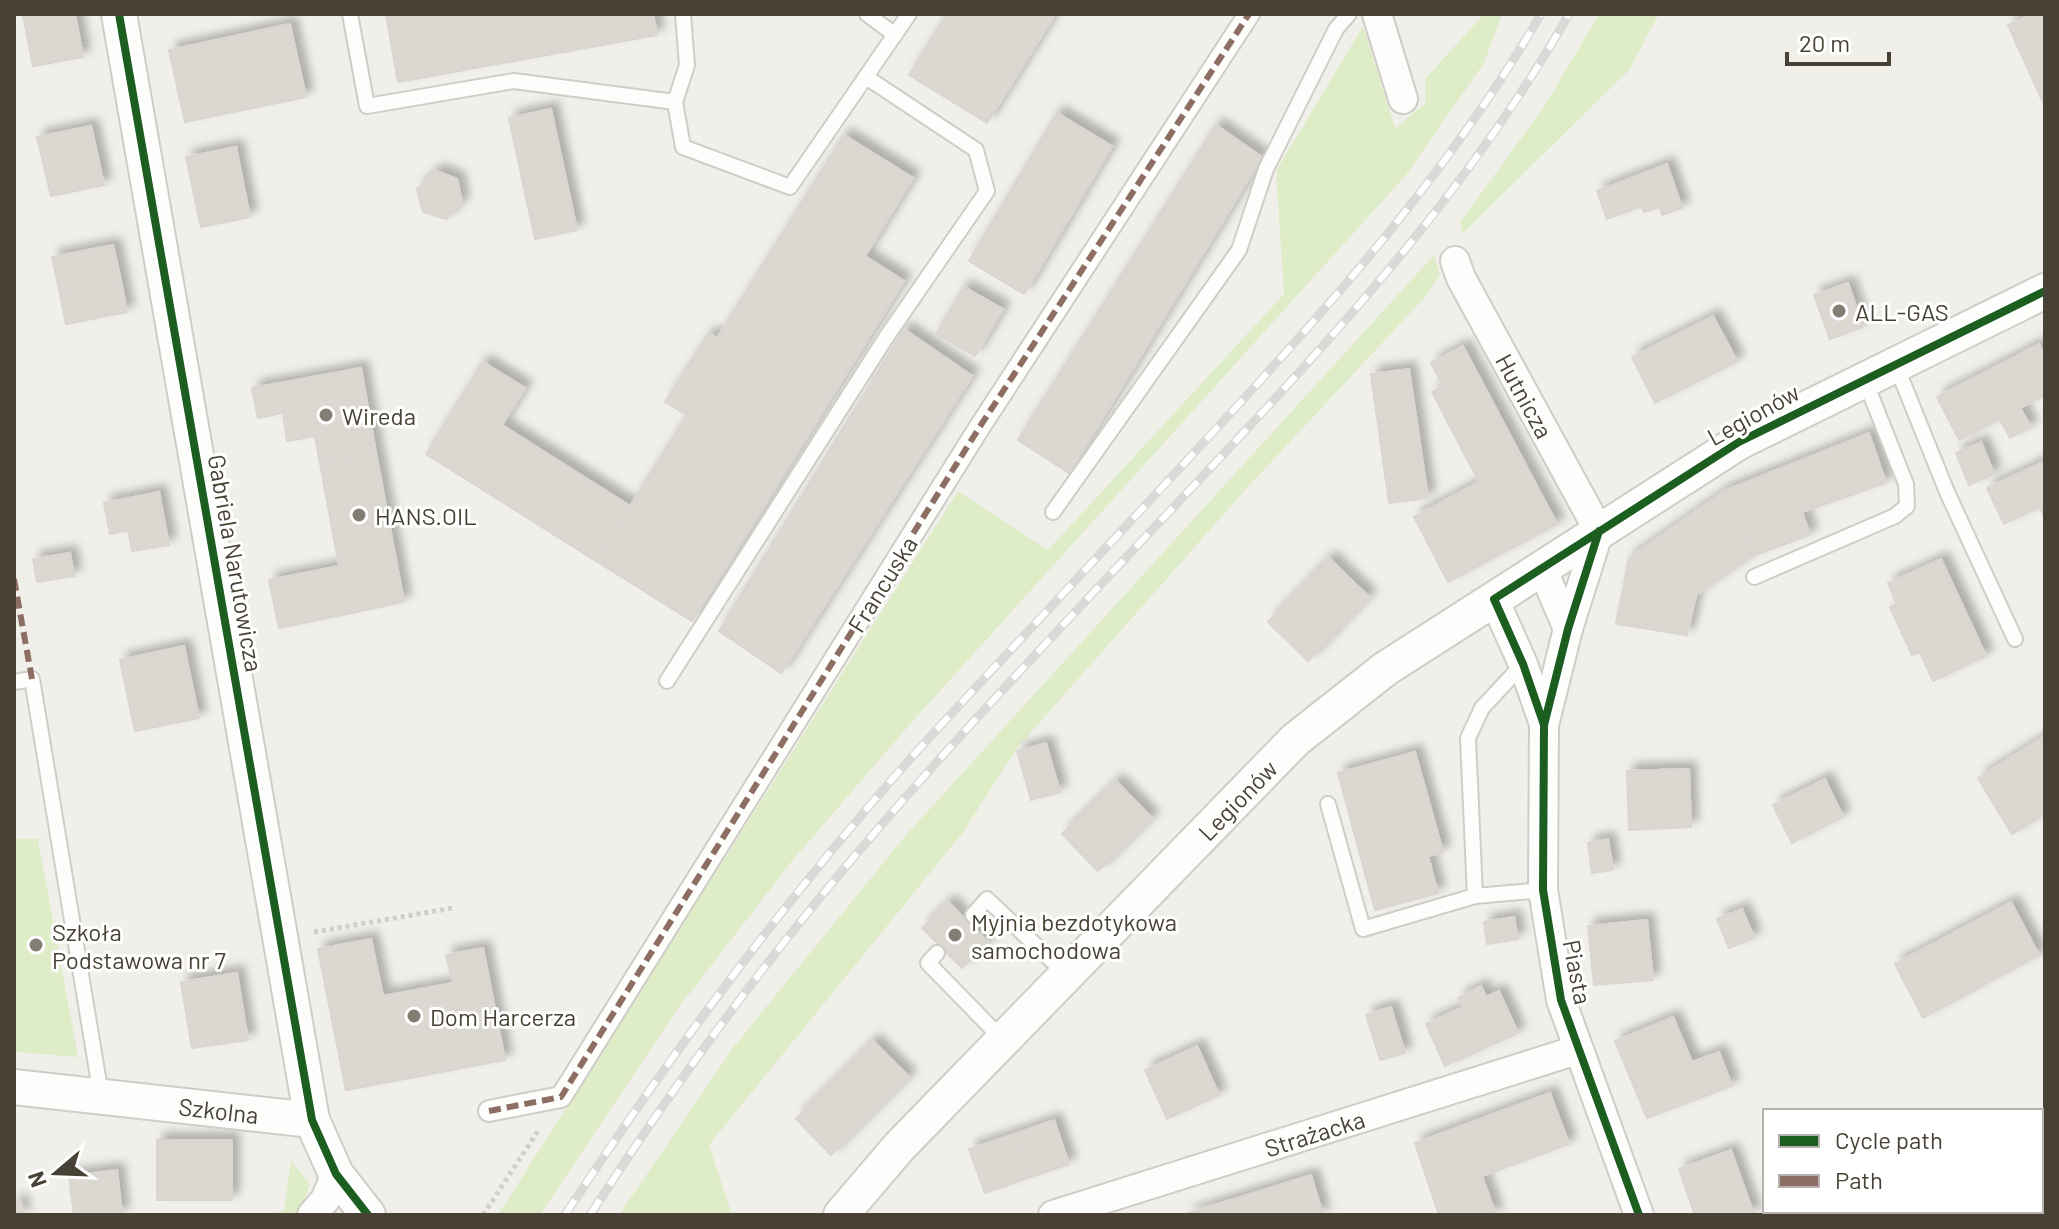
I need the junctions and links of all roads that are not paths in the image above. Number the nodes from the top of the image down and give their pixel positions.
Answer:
1 (119, 14) edge
2 (350, 14) edge
3 (683, 14) edge
4 (867, 14) edge
5 (909, 14) edge
6 (1249, 14) edge
7 (1349, 14) edge
8 (1377, 14) edge
9 (895, 35) junction
10 (866, 77) junction
11 (1403, 99) dead end
12 (675, 102) junction
13 (1455, 261) dead end
14 (2045, 291) edge
15 (1895, 362) junction
16 (1864, 377) junction
17 (1053, 512) dead end
18 (1599, 531) junction
19 (1542, 568) junction
20 (1754, 577) dead end
21 (1494, 599) junction
22 (1568, 629) junction
23 (2015, 639) dead end
24 (1523, 664) junction
25 (667, 681) dead end
26 (14, 682) edge
27 (1544, 725) junction
28 (1328, 804) dead end
29 (1543, 890) junction
30 (1475, 896) junction
31 (973, 915) dead end
32 (937, 953) dead end
33 (1067, 974) junction
34 (1003, 1040) junction
35 (1577, 1050) junction
36 (14, 1087) edge
37 (101, 1095) junction
38 (489, 1111) dead end
39 (312, 1120) junction
40 (336, 1174) junction
41 (312, 1215) edge
42 (368, 1215) edge
43 (841, 1215) edge
44 (1053, 1215) edge
45 (1639, 1215) edge

1 - 39 street, Gabriela Narutowicza
2 - 12 lane
3 - 12 lane
4 - 9 lane
5 - 9 lane
6 - 38 street, Francuska
7 - 17 lane
8 - 11 street
9 - 10 lane
10 - 12 lane
10 - 25 lane
13 - 18 street, Hutnicza
14 - 15 street, Legionów
15 - 16 street, Legionów
15 - 23 lane
16 - 18 street, Legionów
16 - 20 lane
18 - 19 street, Legionów
18 - 22 street, Piasta
19 - 21 street, Legionów
19 - 22 street
21 - 24 street, Piasta
21 - 33 street, Legionów
22 - 27 street, Piasta
24 - 27 street, Piasta
24 - 30 lane
26 - 37 lane
27 - 29 street, Piasta
28 - 30 lane
29 - 30 lane
29 - 35 street, Piasta
31 - 33 lane
32 - 34 lane
33 - 34 street, Legionów
34 - 43 street, Legionów
35 - 44 street, Strażacka
35 - 45 street, Piasta
36 - 37 street, Szkolna
37 - 39 street, Szkolna
39 - 40 street
40 - 41 street
40 - 42 street

